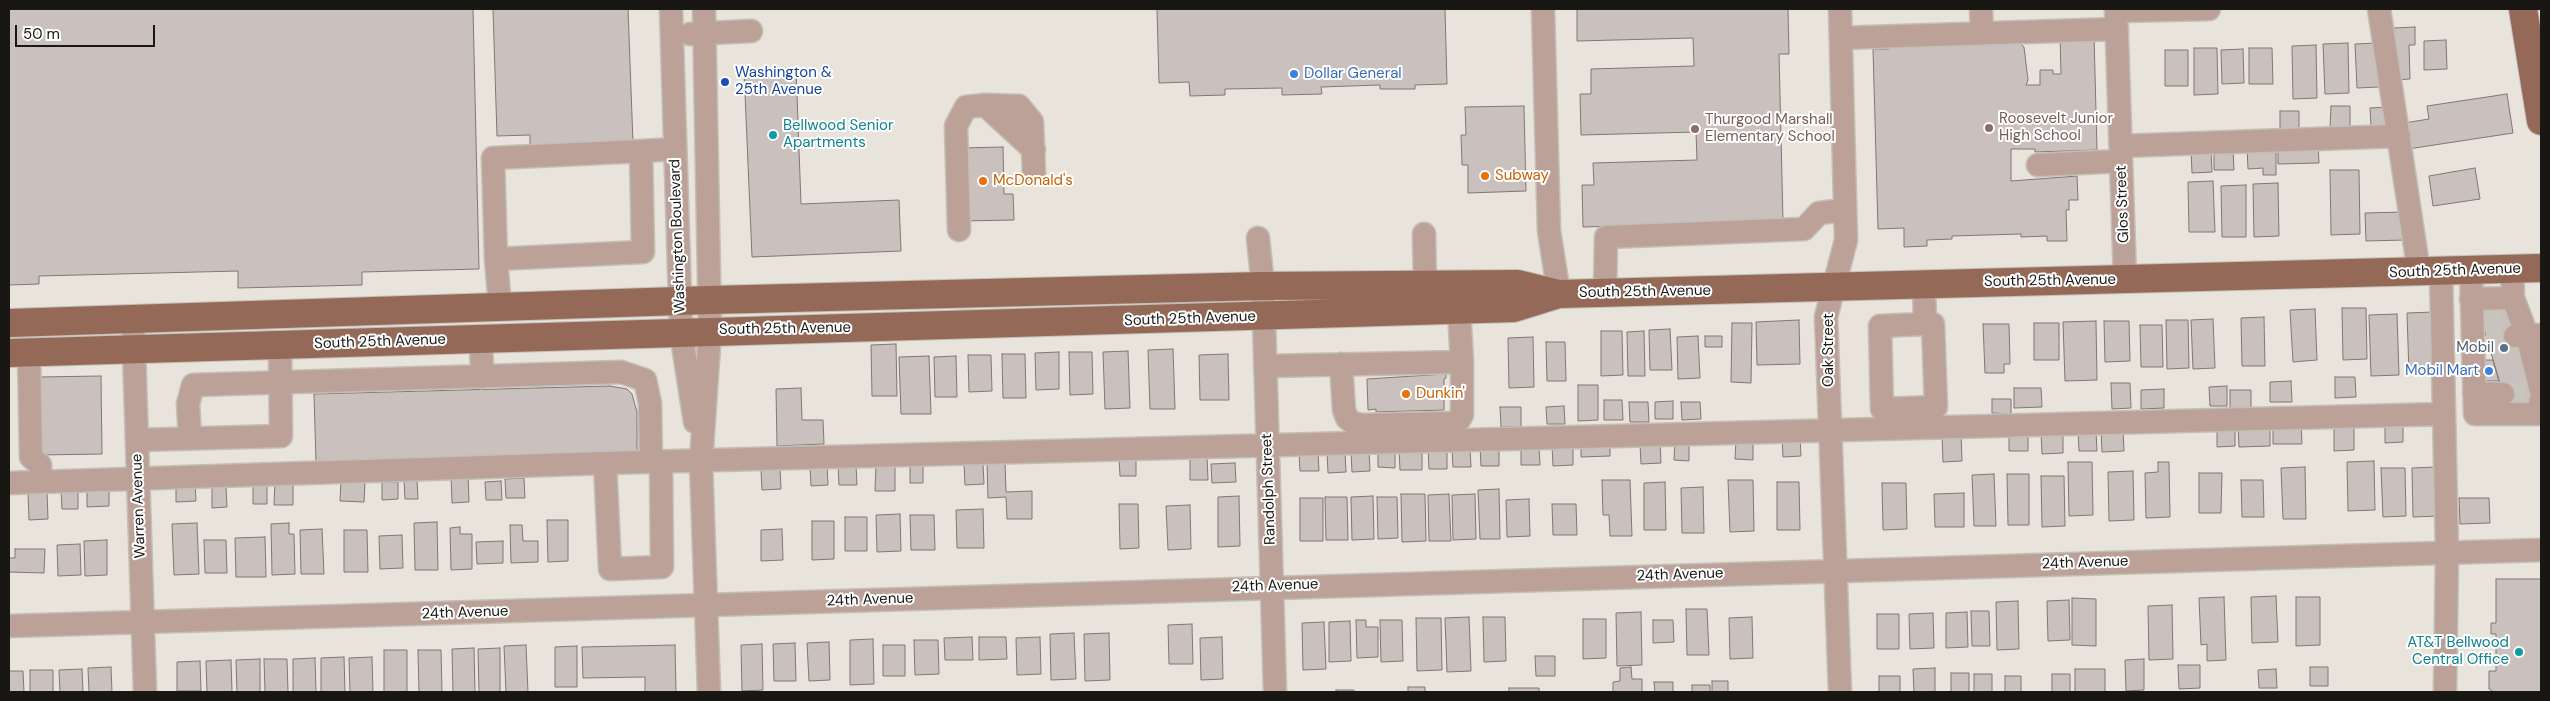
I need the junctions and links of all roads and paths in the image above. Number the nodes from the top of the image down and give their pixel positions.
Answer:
1 (671, 9) edge
2 (704, 9) edge
3 (1543, 9) edge
4 (1840, 9) edge
5 (1981, 9) edge
6 (2210, 9) edge
7 (2379, 9) edge
8 (2523, 9) edge
9 (2116, 16) edge
10 (751, 31) dead end
11 (704, 33) junction
12 (1982, 34) junction
13 (671, 35) junction
14 (1841, 38) junction
15 (2541, 121) edge
16 (2399, 136) junction
17 (675, 149) junction
18 (640, 151) junction
19 (2121, 153) junction
20 (2038, 165) dead end
21 (1034, 174) dead end
22 (676, 175) junction
23 (641, 177) junction
24 (1845, 210) junction
25 (959, 230) dead end
26 (678, 234) junction
27 (1424, 234) dead end
28 (642, 238) junction
29 (1258, 238) dead end
30 (496, 259) junction
31 (2541, 268) edge
32 (2512, 269) junction
33 (2470, 270) junction
34 (2430, 272) junction
35 (2125, 280) junction
36 (1426, 284) junction
37 (1924, 285) junction
38 (1263, 286) junction
39 (1834, 287) junction
40 (1093, 291) junction
41 (1605, 293) junction
42 (1559, 294) junction
43 (710, 300) junction
44 (680, 301) junction
45 (500, 307) junction
46 (1459, 310) junction
47 (1264, 317) junction
48 (133, 319) junction
49 (2477, 321) junction
50 (1095, 322) junction
51 (9, 323) edge
52 (2521, 323) edge
53 (1925, 324) dead end
54 (710, 331) junction
55 (681, 332) junction
56 (481, 339) junction
57 (280, 345) junction
58 (134, 349) junction
59 (19, 353) edge
60 (1462, 362) junction
61 (1341, 364) junction
62 (1266, 366) junction
63 (482, 377) junction
64 (280, 383) junction
65 (2474, 393) junction
66 (2503, 394) tunnel mouth
67 (2539, 395) edge
68 (2442, 414) junction
69 (1830, 429) junction
70 (190, 438) junction
71 (137, 440) junction
72 (1268, 446) junction
73 (656, 462) junction
74 (701, 462) junction
75 (605, 463) junction
76 (138, 479) junction
77 (40, 482) junction
78 (9, 483) edge
79 (2541, 550) edge
80 (2447, 553) junction
81 (1835, 570) junction
82 (1272, 586) junction
83 (706, 606) junction
84 (143, 622) junction
85 (9, 626) edge
86 (145, 692) edge
87 (709, 692) edge
88 (1275, 692) edge
89 (1840, 692) edge
90 (2445, 692) edge

1 - 13 street, Washington Boulevard
2 - 11 street, Washington Boulevard
3 - 42 street
4 - 14 street, Oak Street
5 - 12 street
6 - 9 street
7 - 16 street
8 - 15 main road
9 - 12 street
9 - 19 street, Glos Street
10 - 11 street
11 - 13 street
11 - 43 street, Washington Boulevard
12 - 14 street
13 - 17 street, Washington Boulevard
14 - 24 street, Oak Street
16 - 19 street
16 - 34 street
17 - 18 street
17 - 22 street, Washington Boulevard
18 - 23 street
18 - 30 street
19 - 20 street
19 - 35 street, Glos Street
21 - 25 street
22 - 23 street
22 - 26 street, Washington Boulevard
23 - 28 street
24 - 39 street, Oak Street
24 - 41 street
26 - 28 street
26 - 44 street, Washington Boulevard
27 - 36 street
28 - 30 street
29 - 38 street, Randolph Street
30 - 45 street
31 - 32 main road, South 25th Avenue
32 - 33 main road, South 25th Avenue
32 - 52 street
33 - 34 main road, South 25th Avenue
33 - 49 street
34 - 35 main road, South 25th Avenue
34 - 68 street
35 - 37 main road, South 25th Avenue
36 - 38 main road, South 25th Avenue
36 - 42 main road, South 25th Avenue
37 - 39 main road, South 25th Avenue
37 - 53 street
38 - 40 main road, South 25th Avenue
38 - 47 street, Randolph Street
39 - 41 main road, South 25th Avenue
39 - 69 street, Oak Street
40 - 43 main road, South 25th Avenue
40 - 50 main road
41 - 42 main road, South 25th Avenue
42 - 46 main road, South 25th Avenue
43 - 44 main road, South 25th Avenue
43 - 54 street, Washington Boulevard
44 - 45 main road, South 25th Avenue
44 - 55 street, Washington Boulevard
45 - 48 main road, South 25th Avenue
46 - 47 main road, South 25th Avenue
46 - 60 street
47 - 50 main road, South 25th Avenue
47 - 62 street, Randolph Street
48 - 51 main road, South 25th Avenue
48 - 58 street, Warren Avenue
49 - 52 street
49 - 65 street
50 - 54 main road, South 25th Avenue
52 - 67 street
54 - 55 main road, South 25th Avenue
54 - 74 street, Washington Boulevard
55 - 56 main road, South 25th Avenue
55 - 74 street, Washington Boulevard
56 - 57 main road, South 25th Avenue
56 - 63 street
57 - 58 main road, South 25th Avenue
57 - 64 street
58 - 59 main road, South 25th Avenue
58 - 71 street, Warren Avenue
59 - 77 street
60 - 61 street
60 - 61 street
61 - 62 street
62 - 72 street, Randolph Street
63 - 64 street
63 - 73 street
64 - 70 street
64 - 70 street
65 - 66 street
65 - 67 street
68 - 69 street
68 - 80 street
69 - 72 street
69 - 81 street, Oak Street
70 - 71 street
71 - 76 street, Warren Avenue
72 - 74 street
72 - 82 street, Randolph Street
73 - 74 street
73 - 75 street
73 - 75 street
74 - 83 street, Washington Boulevard
75 - 76 street
76 - 77 street
76 - 84 street, Warren Avenue
77 - 78 street
79 - 80 street, 24th Avenue
80 - 81 street, 24th Avenue
80 - 90 street
81 - 82 street, 24th Avenue
81 - 89 street, Oak Street
82 - 83 street, 24th Avenue
82 - 88 street, Randolph Street
83 - 84 street, 24th Avenue
83 - 87 street, Washington Boulevard
84 - 85 street, 24th Avenue
84 - 86 street, Warren Avenue

